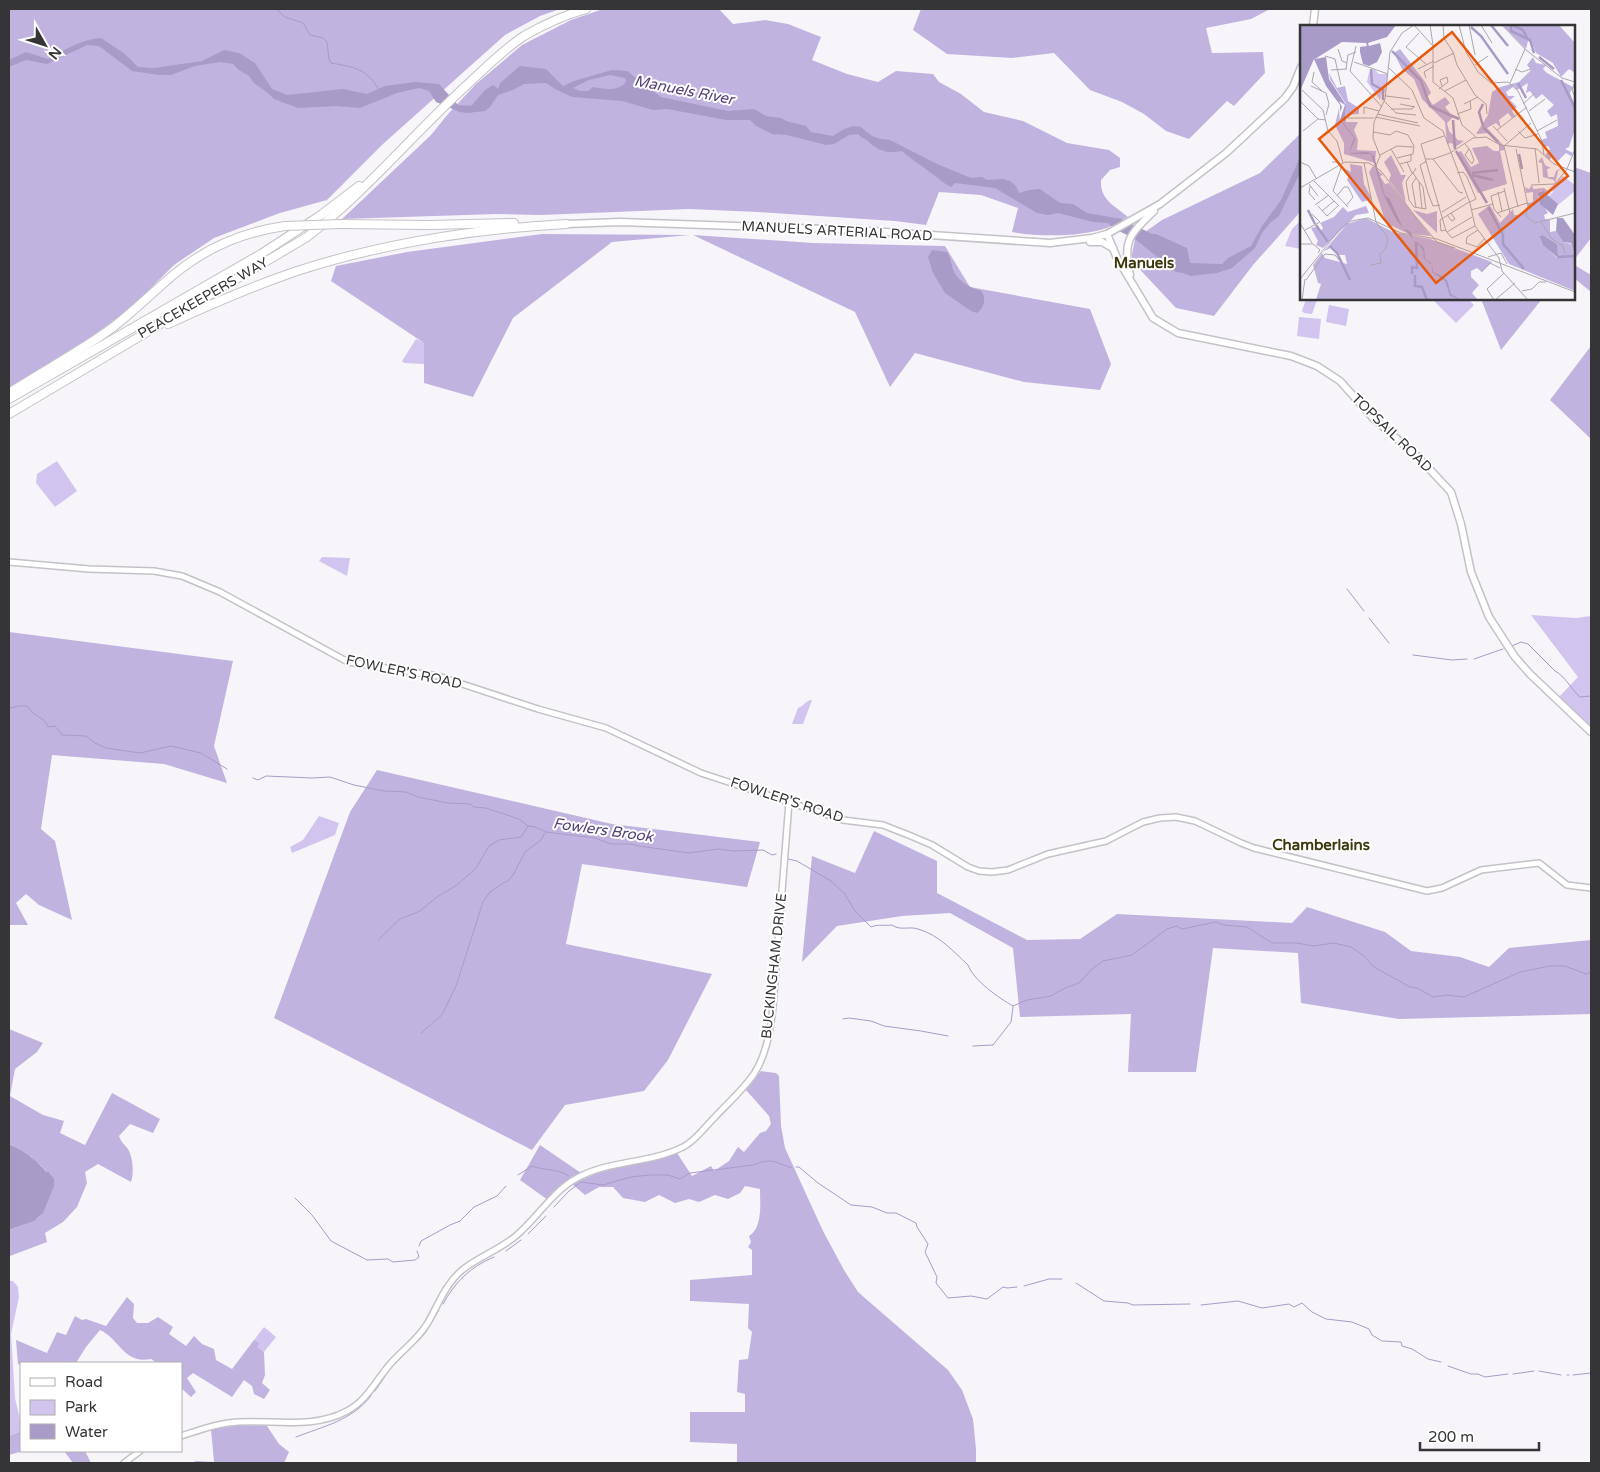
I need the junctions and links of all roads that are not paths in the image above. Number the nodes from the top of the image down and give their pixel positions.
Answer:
1 (586, 9) edge
2 (1315, 9) edge
3 (1312, 25) edge
4 (1300, 70) edge
5 (385, 165) junction
6 (1139, 220) junction
7 (566, 224) junction
8 (1107, 234) junction
9 (1072, 242) junction
10 (1113, 249) junction
11 (1132, 282) junction
12 (128, 342) junction
13 (9, 393) edge
14 (9, 399) edge
15 (9, 414) edge
16 (9, 562) edge
17 (1591, 732) edge
18 (790, 802) junction
19 (1591, 888) edge
20 (182, 1436) edge
21 (139, 1452) edge
22 (124, 1463) edge

1 - 5 highway, PEACEKEEPERS WAY
2 - 3 main road
4 - 6 main road, MANUELS ARTERIAL ROAD
5 - 12 highway, PEACEKEEPERS WAY
5 - 14 highway, PEACEKEEPERS WAY
6 - 8 main road, MANUELS ARTERIAL ROAD
6 - 11 main road
7 - 9 main road, MANUELS ARTERIAL ROAD
7 - 12 highway
7 - 13 highway, bridge
8 - 9 main road, MANUELS ARTERIAL ROAD
8 - 10 main road, TOPSAIL ROAD
9 - 10 main road
10 - 11 main road, TOPSAIL ROAD
11 - 17 main road, TOPSAIL ROAD
12 - 15 highway, PEACEKEEPERS WAY
16 - 18 street, FOWLER'S ROAD
18 - 19 street, FOWLER'S ROAD
18 - 20 street, BUCKINGHAM DRIVE
21 - 22 street

